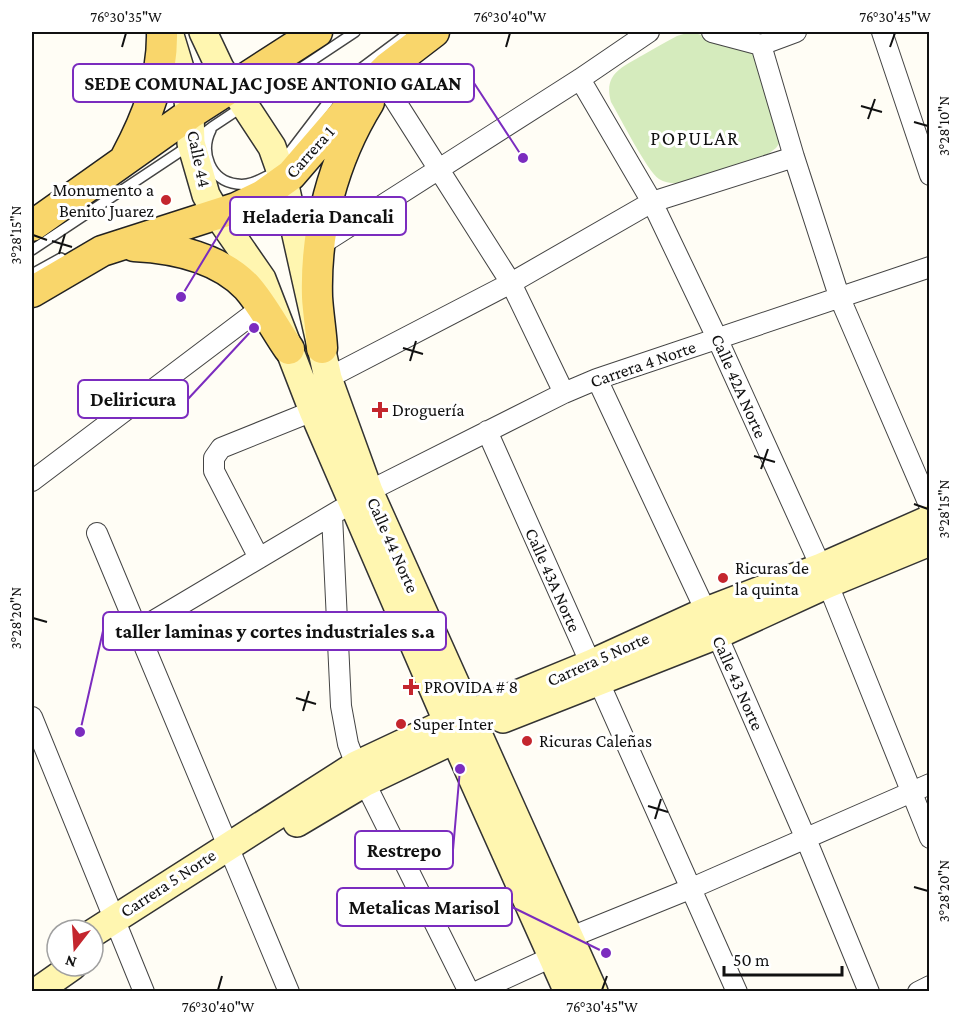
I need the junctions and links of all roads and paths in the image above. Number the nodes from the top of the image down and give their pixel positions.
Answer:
1 (162, 32) edge
2 (169, 32) edge
3 (203, 32) edge
4 (317, 32) edge
5 (355, 32) edge
6 (434, 32) edge
7 (649, 32) edge
8 (712, 32) edge
9 (796, 32) edge
10 (882, 32) edge
11 (406, 44) edge
12 (761, 45) junction
13 (580, 79) junction
14 (381, 83) junction
15 (240, 96) junction
16 (198, 128) junction
17 (794, 157) junction
18 (124, 159) junction
19 (439, 170) junction
20 (278, 174) junction
21 (930, 175) edge
22 (652, 202) junction
23 (216, 205) junction
24 (32, 226) edge
25 (320, 245) junction
26 (32, 250) edge
27 (102, 251) junction
28 (69, 254) dead end
29 (930, 267) edge
30 (32, 274) edge
31 (511, 283) junction
32 (32, 292) edge
33 (839, 296) junction
34 (261, 308) junction
35 (717, 338) junction
36 (322, 348) junction
37 (289, 349) junction
38 (328, 378) junction
39 (597, 379) junction
40 (564, 393) junction
41 (313, 411) junction
42 (487, 431) junction
43 (32, 481) edge
44 (351, 503) junction
45 (930, 507) edge
46 (930, 519) edge
47 (97, 533) dead end
48 (930, 542) edge
49 (259, 558) junction
50 (824, 576) junction
51 (706, 611) junction
52 (138, 630) junction
53 (717, 635) junction
54 (594, 673) junction
55 (32, 717) edge
56 (462, 727) junction
57 (361, 773) junction
58 (930, 784) edge
59 (911, 792) junction
60 (930, 838) edge
61 (806, 839) junction
62 (231, 853) junction
63 (692, 888) junction
64 (109, 928) edge
65 (571, 937) junction
66 (552, 957) junction
67 (45, 966) edge
68 (32, 975) edge
69 (56, 978) edge
70 (930, 986) edge
71 (36, 992) edge
72 (144, 992) edge
73 (289, 992) edge
74 (469, 992) edge
75 (476, 992) edge
76 (568, 992) edge
77 (594, 992) edge
78 (737, 992) edge
79 (869, 992) edge
80 (918, 992) edge

1 - 18 main road
2 - 16 main road, Calle 44
3 - 15 main road
4 - 15 main road
5 - 15 lane
6 - 11 main road, Carrera 1
7 - 13 street
8 - 12 street
9 - 12 street
10 - 21 street
11 - 14 main road
11 - 20 main road, Carrera 1
12 - 17 street
13 - 19 street
13 - 22 street, Calle 42A Norte
14 - 19 street
14 - 25 main road
15 - 16 main road
15 - 20 main road
16 - 18 main road
16 - 20 lane
16 - 23 main road, Calle 44
16 - 26 lane
17 - 22 street
17 - 33 street
18 - 24 main road
19 - 25 street
19 - 31 street
20 - 23 main road, Carrera 1
20 - 36 main road, Calle 44 Norte
22 - 31 street
22 - 35 street, Calle 42A Norte
23 - 27 main road, Carrera 1
23 - 37 main road, Calle 44 Norte
25 - 36 main road
27 - 32 main road, Carrera 1
27 - 34 main road
28 - 30 lane
29 - 33 street, Carrera 4 Norte
31 - 38 street
31 - 40 street
33 - 35 street, Carrera 4 Norte
33 - 45 street
34 - 37 main road
34 - 43 street
35 - 39 street, Carrera 4 Norte
35 - 50 street, Calle 42A Norte
36 - 38 main road, Calle 44 Norte
37 - 41 main road, Calle 44 Norte
38 - 44 main road, Calle 44 Norte
39 - 40 street, Carrera 4 Norte
39 - 51 street, Calle 43 Norte
40 - 42 street, Carrera 4 Norte
41 - 44 main road, Calle 44 Norte
41 - 49 street
42 - 44 street, Carrera 4 Norte
42 - 54 street, Calle 43A Norte
44 - 49 street, Carrera 4 Norte
44 - 56 main road, Calle 44 Norte
44 - 57 street
46 - 50 main road, Carrera 5 Norte
47 - 52 street
48 - 50 main road, Carrera 5 Norte
49 - 52 street, Carrera 4 Norte
50 - 51 main road, Carrera 5 Norte
50 - 53 main road, Carrera 5 Norte
50 - 59 street, Calle 42A Norte
51 - 53 street, Calle 43 Norte
51 - 54 main road, Carrera 5 Norte
52 - 62 street
53 - 54 main road, Carrera 5 Norte
53 - 61 street, Calle 43 Norte
54 - 56 main road, Carrera 5 Norte
54 - 63 street, Calle 43A Norte
55 - 64 street
56 - 57 main road, Carrera 5 Norte
56 - 65 main road, Calle 44 Norte
56 - 66 main road, Calle 44 Norte
57 - 62 main road, Carrera 5 Norte
57 - 74 street
58 - 59 street
59 - 60 street, Calle 42A Norte
59 - 61 street
61 - 63 street
61 - 79 street, Calle 43 Norte
62 - 64 main road, Carrera 5 Norte
62 - 73 street
63 - 65 street
63 - 78 street, Calle 43A Norte
64 - 72 street
65 - 77 main road, Calle 44 Norte
66 - 75 street
66 - 76 main road, Calle 44 Norte
67 - 68 main road
69 - 71 main road
70 - 80 street

